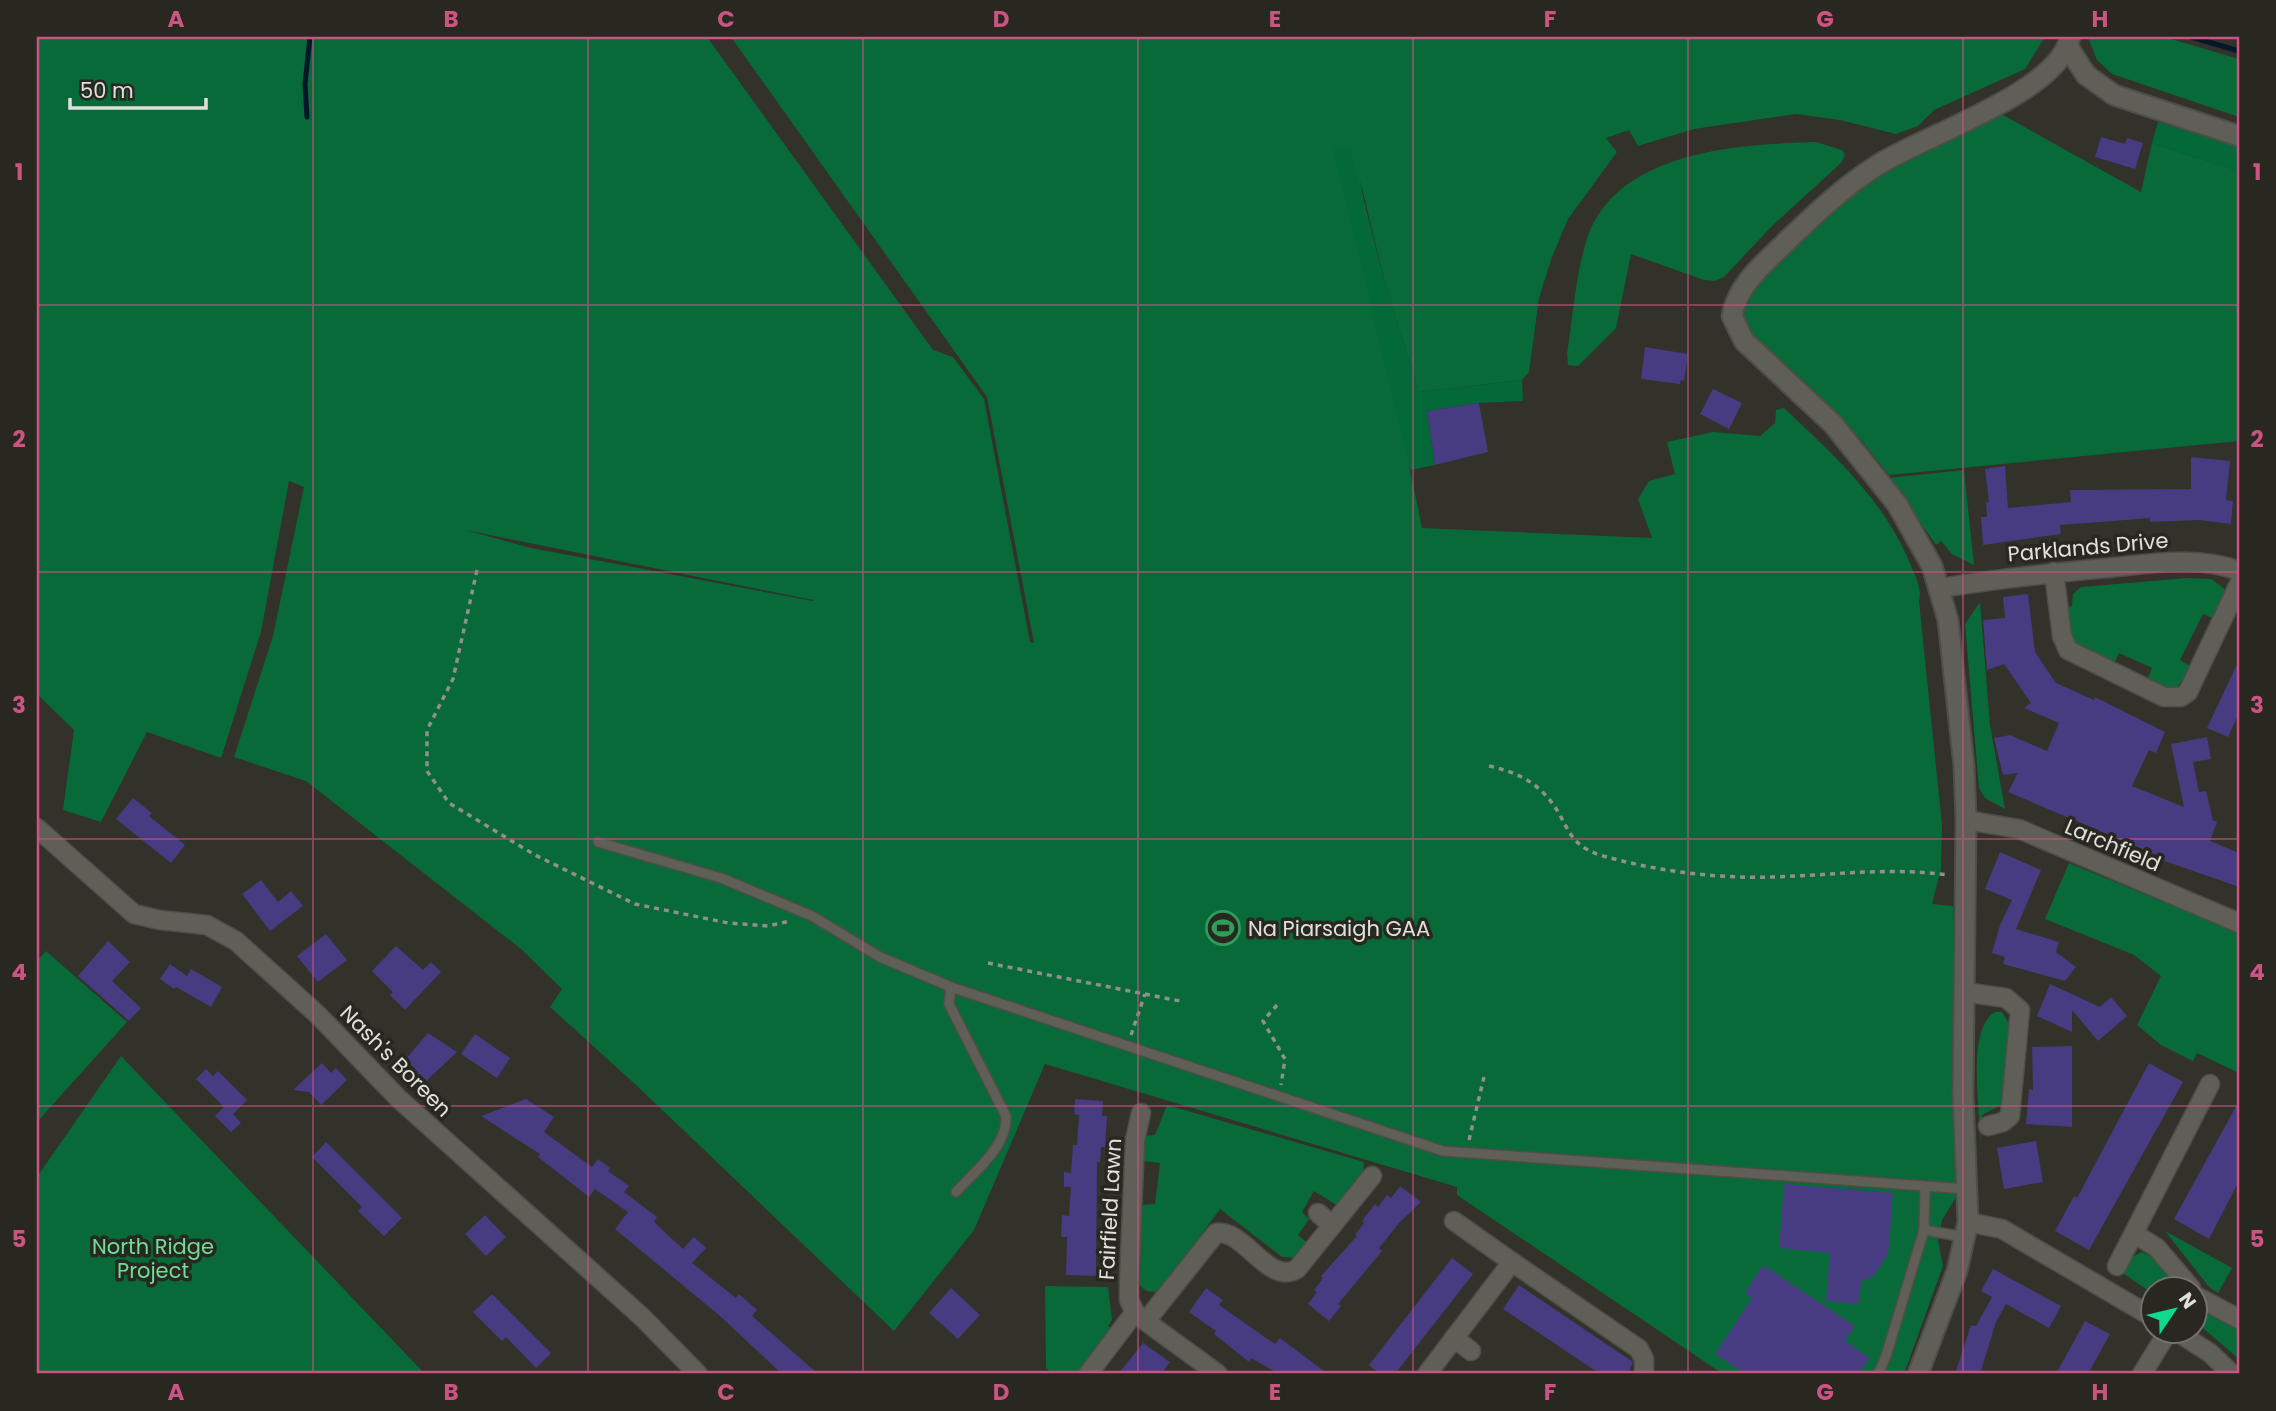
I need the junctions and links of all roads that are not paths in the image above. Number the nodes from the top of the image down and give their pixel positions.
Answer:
1 (2069, 42) edge
2 (2239, 136) edge
3 (2239, 571) edge
4 (2054, 572) junction
5 (2239, 584) edge
6 (1941, 588) junction
7 (1966, 820) junction
8 (37, 828) edge
9 (598, 842) dead end
10 (2239, 923) edge
11 (951, 987) junction
12 (1964, 992) junction
13 (2210, 1084) dead end
14 (1141, 1113) dead end
15 (1988, 1126) dead end
16 (1372, 1176) dead end
17 (1926, 1187) junction
18 (1966, 1189) junction
19 (957, 1192) dead end
20 (1454, 1221) dead end
21 (1924, 1230) junction
22 (1966, 1230) junction
23 (2136, 1234) junction
24 (1512, 1262) junction
25 (2117, 1266) dead end
26 (2178, 1274) edge
27 (2210, 1303) edge
28 (2140, 1310) edge
29 (1140, 1317) junction
30 (2239, 1319) edge
31 (1454, 1338) junction
32 (2162, 1344) edge
33 (2194, 1344) edge
34 (1471, 1351) dead end
35 (698, 1374) edge
36 (1088, 1374) edge
37 (1218, 1374) edge
38 (1427, 1374) edge
39 (1644, 1374) edge
40 (1878, 1374) edge
41 (1918, 1374) edge
42 (2142, 1374) edge
43 (2232, 1374) edge

1 - 2 street
1 - 6 street
3 - 4 street, Parklands Drive
4 - 5 street
4 - 6 street, Parklands Drive
6 - 7 street
7 - 10 street, Larchfield
7 - 12 street
8 - 35 street, Nash's Boreen
9 - 11 lane
11 - 17 lane
11 - 19 lane
12 - 15 street
12 - 18 street
13 - 23 street
14 - 29 street, Fairfield Lawn
16 - 29 street
17 - 18 lane
17 - 21 lane
18 - 22 street
20 - 24 street
21 - 22 lane
21 - 40 lane
22 - 28 street
22 - 41 street
23 - 25 street
23 - 26 street
24 - 31 street
24 - 39 street
27 - 30 street
29 - 36 street
29 - 37 street
31 - 34 street
31 - 38 street
32 - 42 street
33 - 43 street

